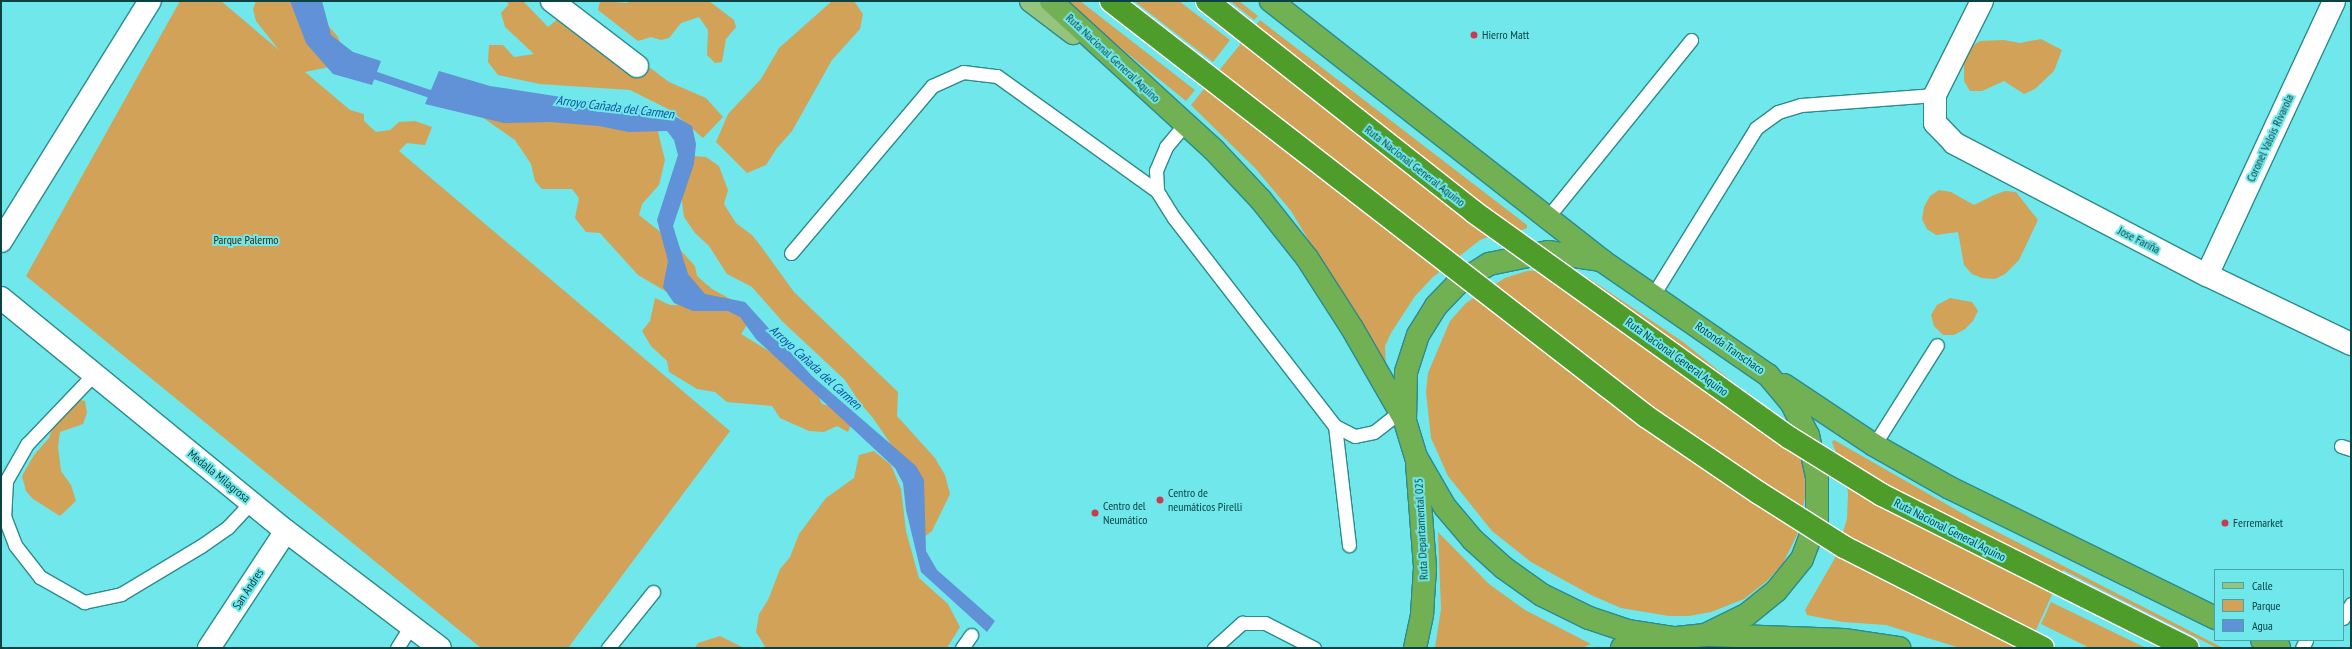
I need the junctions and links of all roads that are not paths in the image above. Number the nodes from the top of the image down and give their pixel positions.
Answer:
1 (150, 1) edge
2 (552, 1) edge
3 (1031, 1) edge
4 (1051, 1) edge
5 (1111, 1) edge
6 (1207, 1) edge
7 (1982, 1) edge
8 (2334, 1) edge
9 (1282, 4) edge
10 (1691, 40) dead end
11 (636, 66) dead end
12 (1935, 96) junction
13 (1159, 100) junction
14 (1185, 124) junction
15 (1157, 191) junction
16 (1547, 218) junction
17 (1, 241) edge
18 (791, 253) dead end
19 (1601, 260) junction
20 (2207, 275) junction
21 (1653, 295) junction
22 (1, 298) edge
23 (2351, 344) edge
24 (1937, 345) dead end
25 (94, 374) junction
26 (1768, 375) junction
27 (1403, 416) junction
28 (1335, 426) junction
29 (1874, 445) junction
30 (1416, 457) junction
31 (251, 502) junction
32 (286, 531) junction
33 (1349, 545) dead end
34 (654, 592) dead end
35 (2351, 604) edge
36 (2344, 616) edge
37 (2214, 618) edge
38 (411, 626) junction
39 (971, 635) dead end
40 (1705, 635) junction
41 (1674, 638) junction
42 (2264, 641) edge
43 (209, 648) edge
44 (397, 648) edge
45 (440, 648) edge
46 (608, 648) edge
47 (962, 648) edge
48 (1214, 648) edge
49 (1314, 648) edge
50 (1415, 648) edge
51 (1622, 648) edge
52 (1899, 648) edge
53 (2043, 648) edge
54 (2188, 648) edge
55 (2279, 648) edge

1 - 17 street
2 - 11 street
3 - 13 main road
4 - 13 highway, Ruta Nacional General Aquino
5 - 53 highway, bridge
6 - 54 highway, Ruta Nacional General Aquino, bridge
7 - 12 street
8 - 20 street, Coronel Valois Rivarola
9 - 16 highway
10 - 16 lane
12 - 20 street, Jose Fariña
12 - 21 lane
13 - 14 highway, Ruta Nacional General Aquino
14 - 15 lane
14 - 27 highway, Ruta Nacional General Aquino
15 - 18 lane
15 - 28 lane
16 - 19 highway
19 - 21 highway, Rotonda Transchaco
19 - 27 highway, Rotonda Transchaco
20 - 23 street, Jose Fariña
21 - 26 highway, Rotonda Transchaco
22 - 25 street, Medalla Milagrosa
24 - 29 lane
25 - 31 street, Medalla Milagrosa
25 - 31 lane
26 - 29 highway
26 - 40 highway, Rotonda Transchaco
27 - 28 lane
27 - 30 highway, Rotonda Transchaco
28 - 33 lane
29 - 37 highway
30 - 41 highway, Rotonda Transchaco
30 - 50 highway, Ruta Departamental 025
31 - 32 street, Medalla Milagrosa
32 - 38 street, Medalla Milagrosa
32 - 43 street, San Andres
34 - 46 lane
35 - 36 lane
38 - 44 lane
38 - 45 street, Medalla Milagrosa
39 - 47 lane
40 - 41 highway, Rotonda Transchaco
40 - 52 highway
41 - 51 highway
42 - 55 highway
48 - 49 lane

